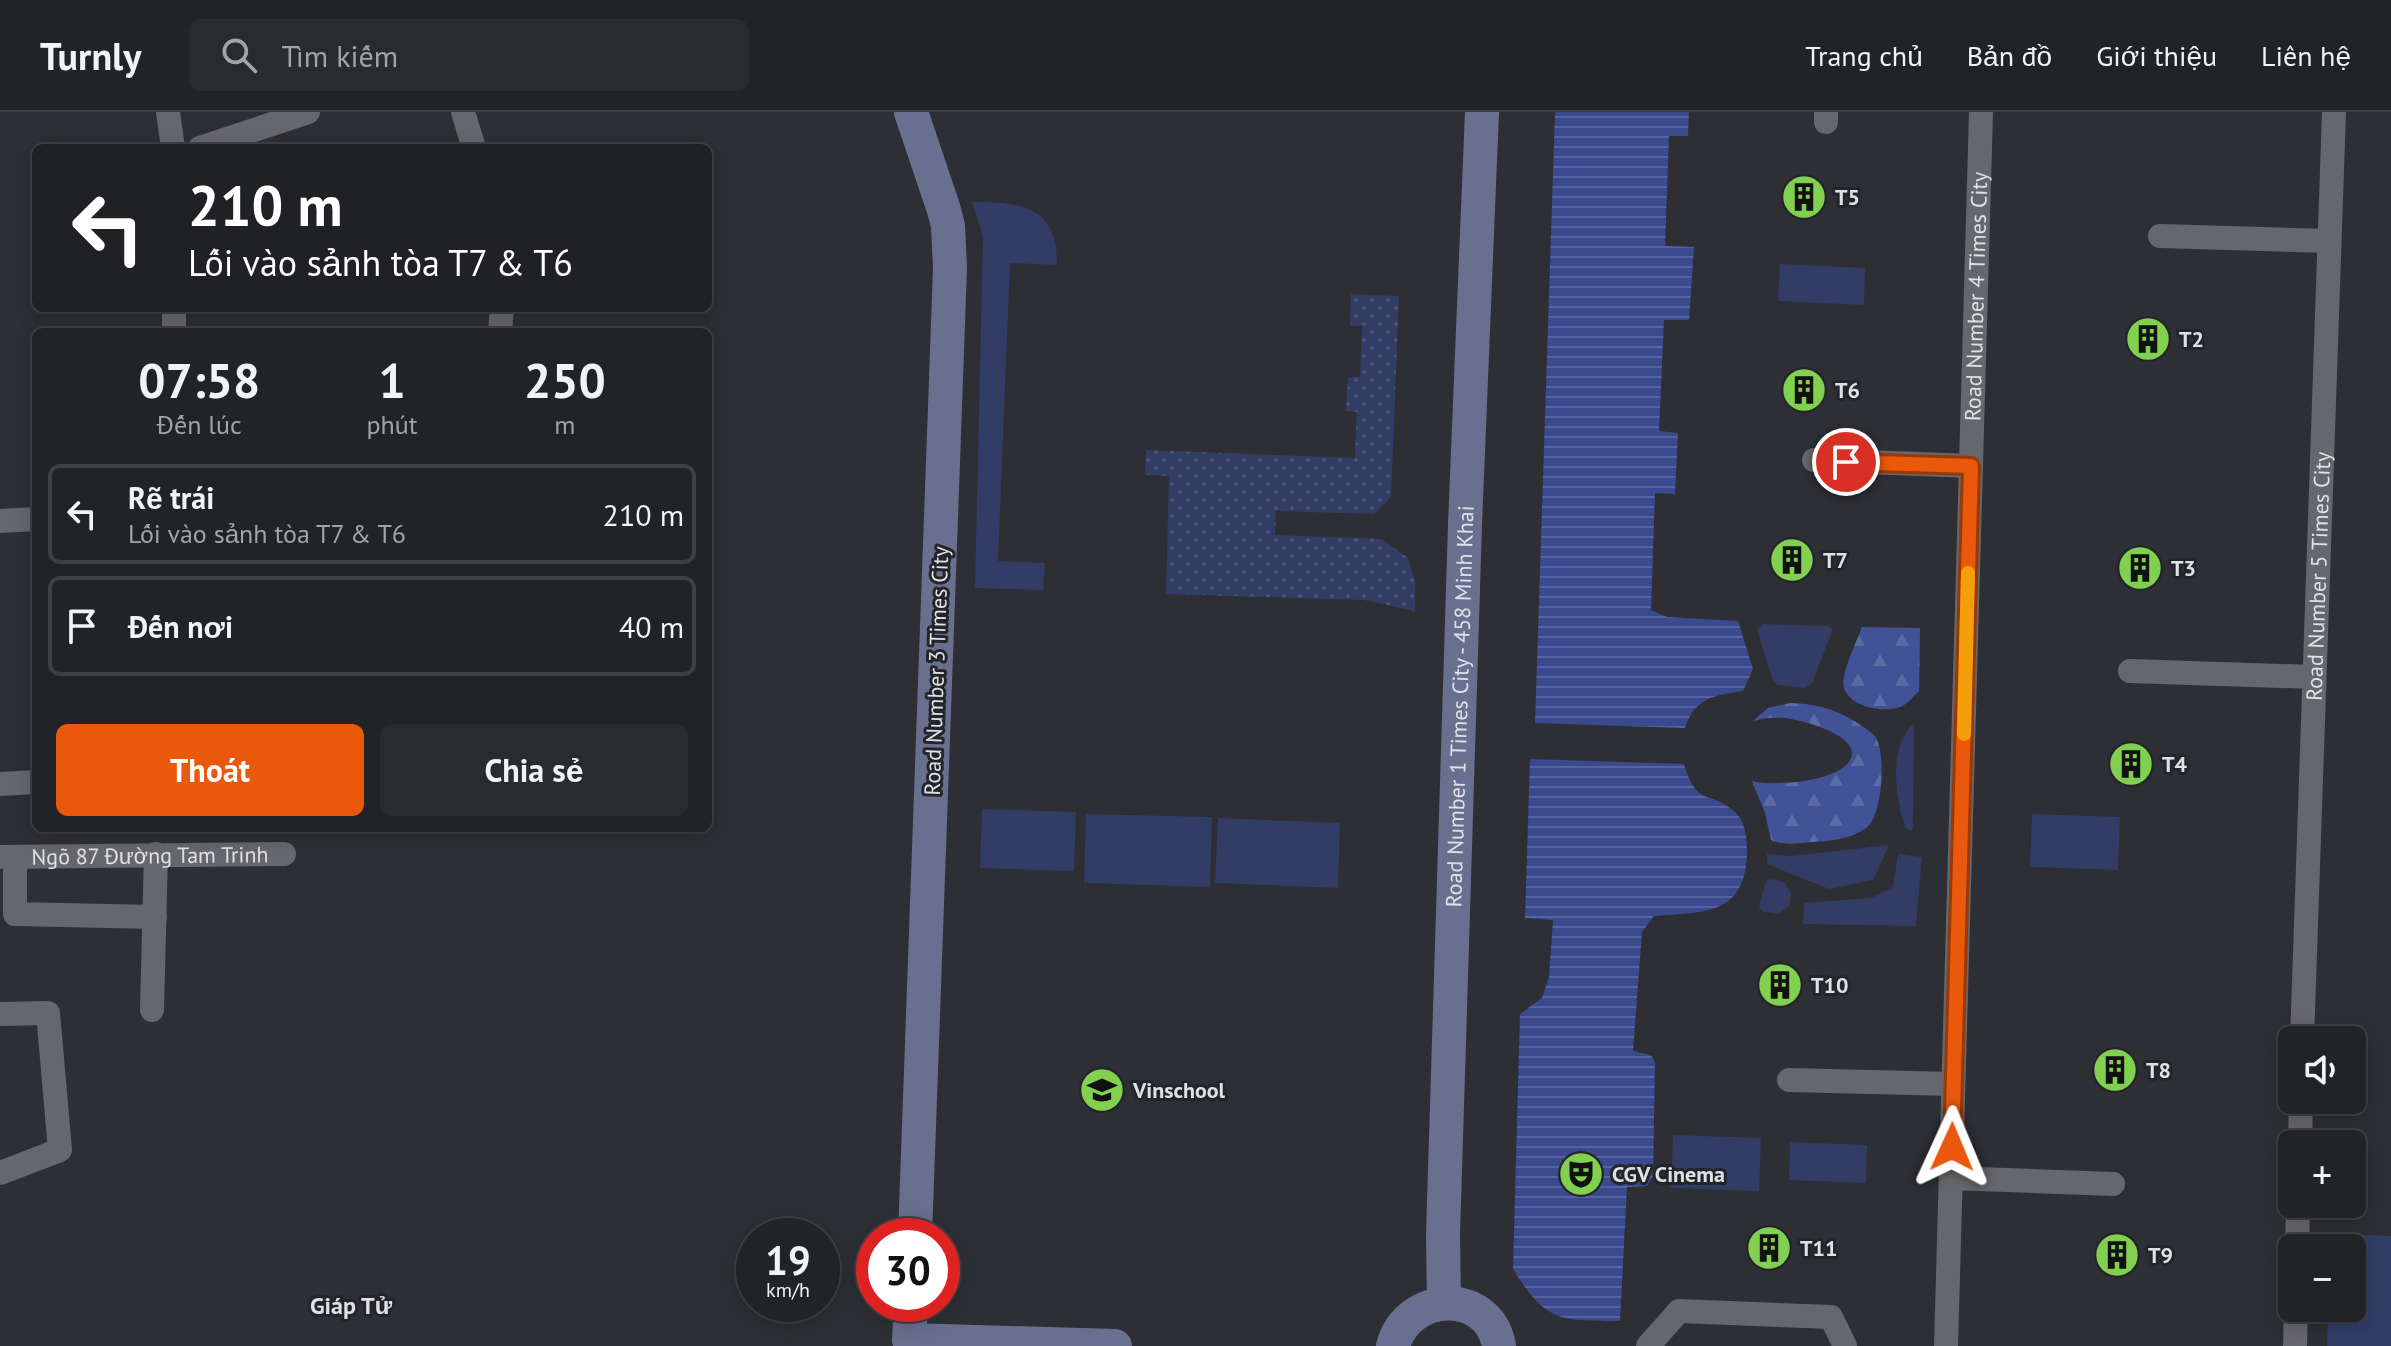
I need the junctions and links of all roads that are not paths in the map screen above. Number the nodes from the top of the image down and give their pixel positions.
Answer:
1 (168, 112) edge
2 (308, 112) edge
3 (463, 112) edge
4 (911, 112) edge
5 (1482, 112) edge
6 (1981, 112) edge
7 (2334, 112) edge
8 (172, 144) edge
9 (212, 144) edge
10 (473, 144) edge
11 (2160, 236) dead end
12 (2329, 241) junction
13 (1814, 460) dead end
14 (1971, 466) junction
15 (32, 519) edge
16 (0, 521) edge
17 (2130, 671) dead end
18 (2314, 677) junction
19 (32, 782) edge
20 (0, 784) edge
21 (156, 854) junction
22 (284, 854) dead end
23 (8, 857) edge
24 (155, 917) junction
25 (152, 1010) dead end
26 (0, 1014) edge
27 (2302, 1026) edge
28 (1789, 1080) dead end
29 (1953, 1084) junction
30 (0, 1173) edge
31 (1951, 1178) junction
32 (2113, 1184) dead end
33 (916, 1218) edge
34 (1444, 1302) junction
35 (910, 1322) edge
36 (2296, 1322) edge
37 (908, 1343) edge
38 (1115, 1346) edge
39 (1393, 1346) edge
40 (1499, 1346) edge
41 (1648, 1346) edge
42 (1845, 1346) edge
43 (1946, 1346) edge
44 (2295, 1346) edge

1 - 8 street
2 - 9 street
3 - 10 street
4 - 33 street, Road Number 3 Times City
5 - 34 street, Road Number 1 Times City - 458 Minh Khai
6 - 14 street, Road Number 4 Times City
7 - 12 street, Road Number 5 Times City
11 - 12 street
12 - 18 street, Road Number 5 Times City
13 - 14 street
14 - 29 street, Road Number 4 Times City
15 - 16 street
17 - 18 street
18 - 27 street, Road Number 5 Times City
19 - 20 street
21 - 22 street, Ngõ 87 Đường Tam Trinh
21 - 23 street, Ngõ 87 Đường Tam Trinh
21 - 24 street
23 - 24 street, Ngõ 87 Đường Tam Trinh
24 - 25 street
26 - 30 street
28 - 29 street
29 - 31 street, Road Number 4 Times City
31 - 32 street
31 - 43 street, Road Number 4 Times City
34 - 39 street
34 - 40 street
35 - 37 street
36 - 44 street
37 - 38 street
41 - 42 street

